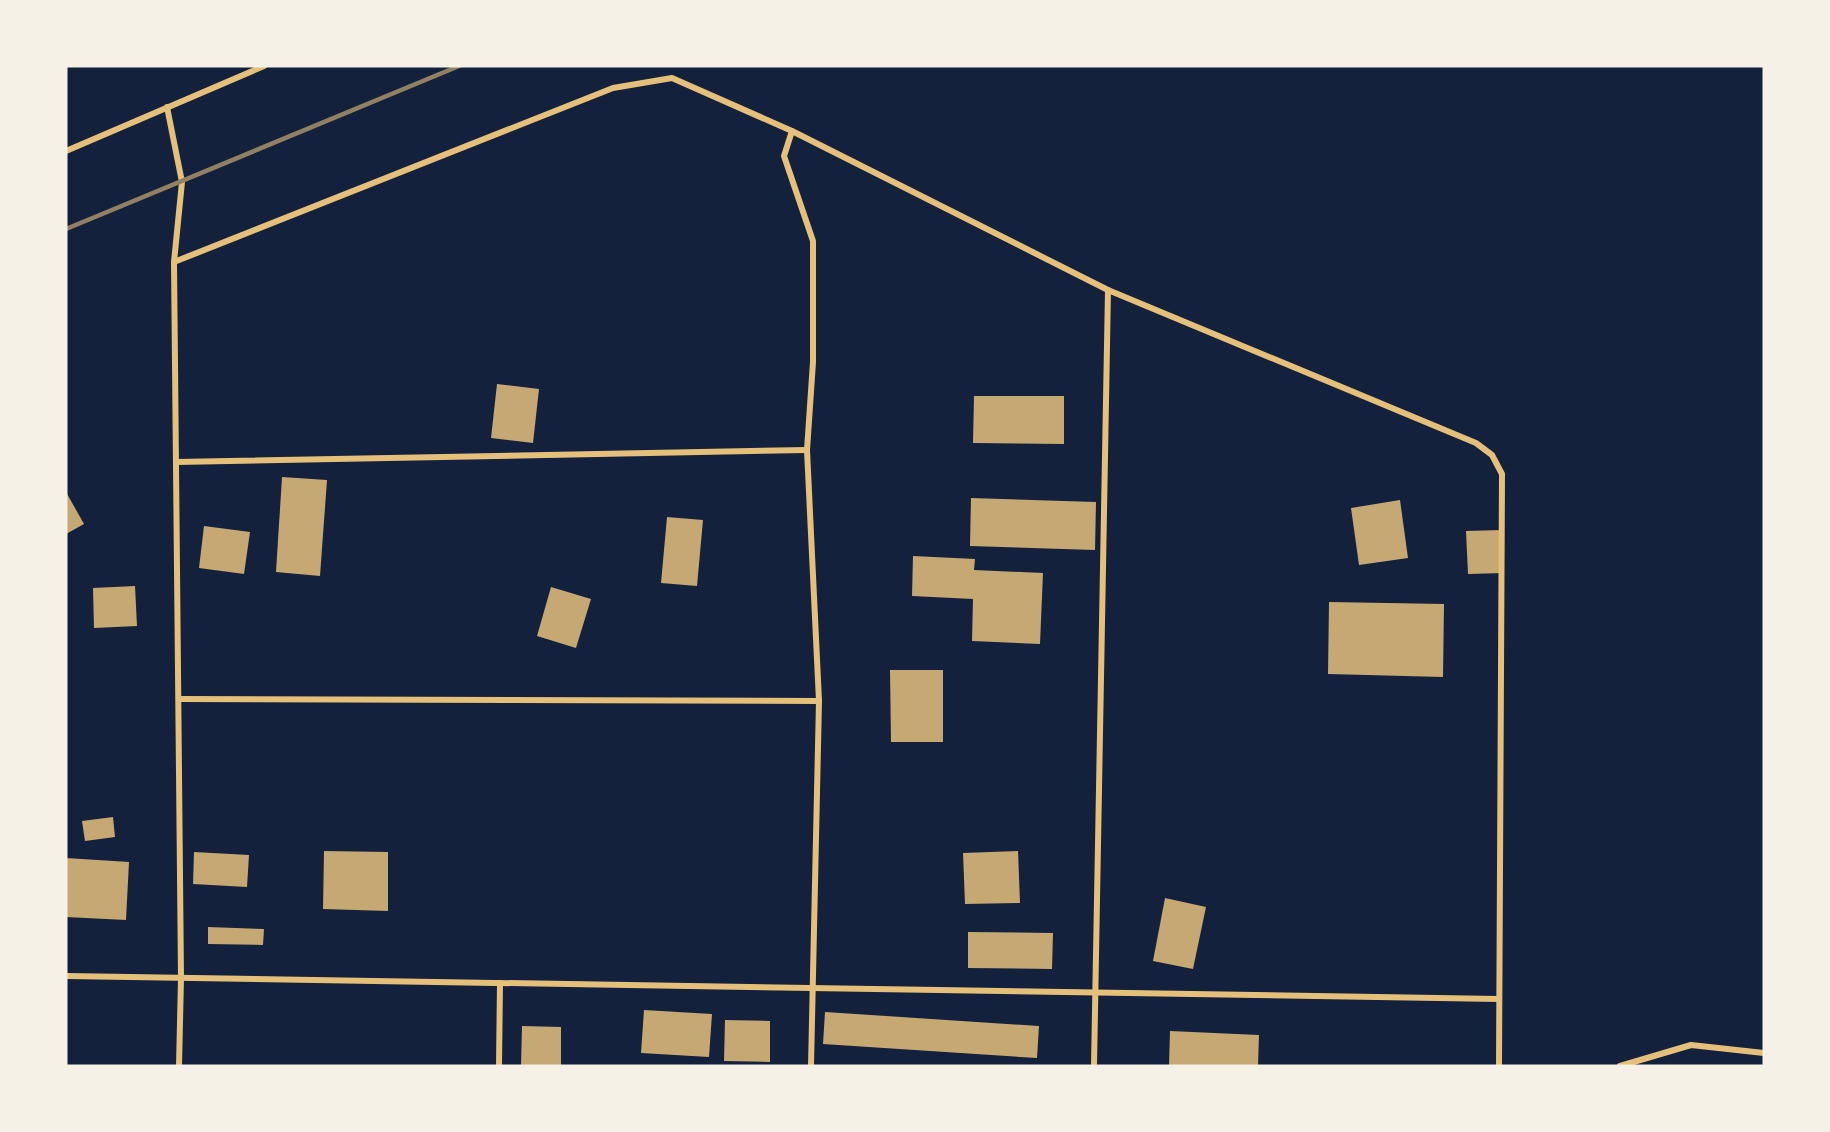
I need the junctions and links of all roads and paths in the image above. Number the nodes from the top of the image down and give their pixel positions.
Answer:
1 (264, 66) edge
2 (167, 107) junction
3 (792, 131) junction
4 (66, 151) edge
5 (174, 262) junction
6 (1108, 290) junction
7 (807, 450) junction
8 (176, 462) junction
9 (179, 699) junction
10 (819, 701) junction
11 (66, 976) edge
12 (182, 978) junction
13 (500, 983) junction
14 (813, 988) junction
15 (1095, 992) junction
16 (1500, 999) junction
17 (1764, 1053) edge
18 (179, 1066) edge
19 (500, 1066) edge
20 (811, 1066) edge
21 (1094, 1066) edge
22 (1499, 1066) edge
23 (1620, 1066) edge

1 - 2 street
2 - 4 street
2 - 5 street
3 - 5 street
3 - 6 street
3 - 7 street
5 - 8 street
6 - 15 street
6 - 16 street
7 - 8 street
7 - 10 street
8 - 9 street
9 - 10 street
9 - 12 street
10 - 14 street
11 - 12 street
12 - 13 street
12 - 18 street
13 - 14 street
13 - 19 street
14 - 15 street
14 - 20 street
15 - 16 street
15 - 21 street
16 - 22 street
17 - 23 street

